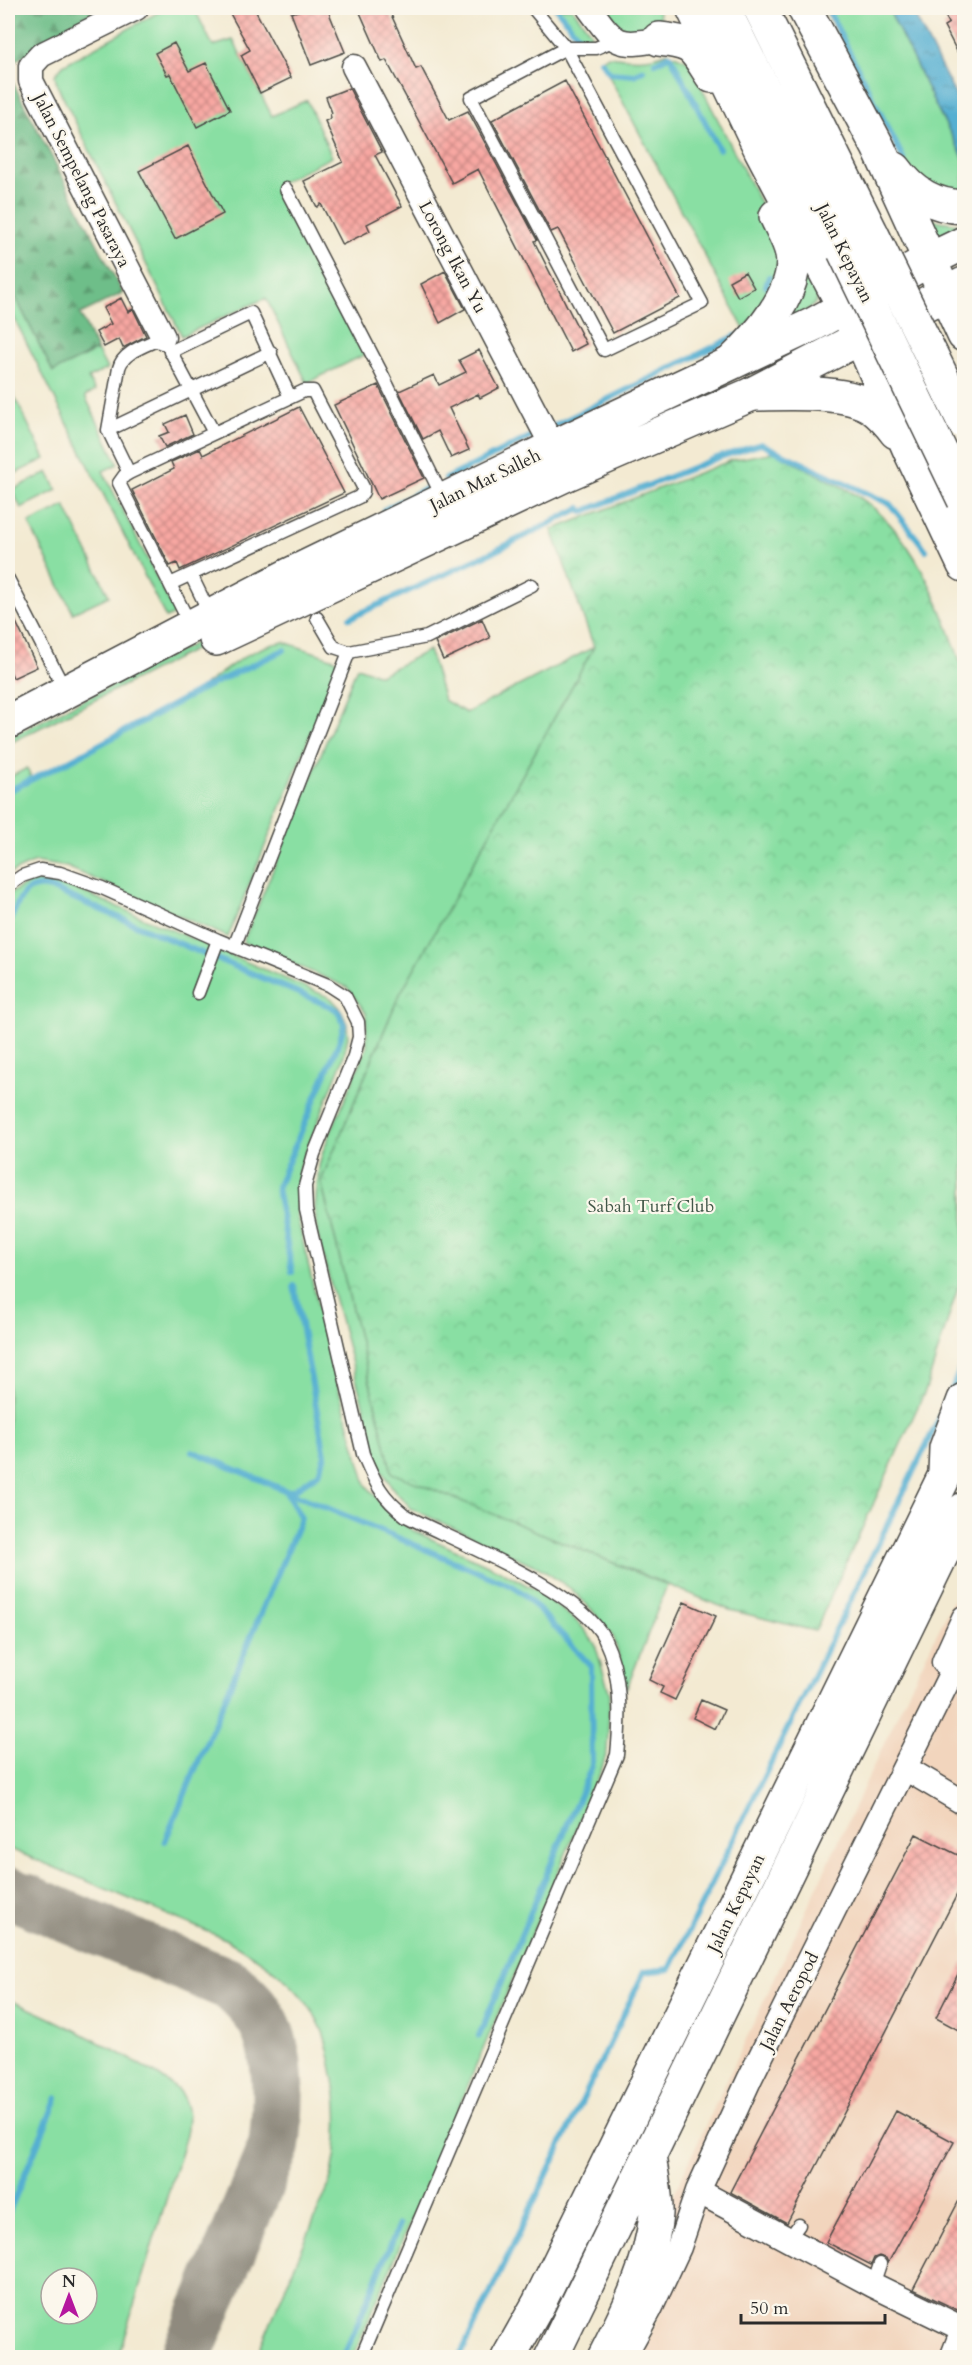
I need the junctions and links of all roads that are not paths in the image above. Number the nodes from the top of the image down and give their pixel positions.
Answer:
1 (136, 8) edge
2 (533, 8) edge
3 (589, 8) edge
4 (672, 8) edge
5 (693, 8) edge
6 (723, 8) edge
7 (760, 8) edge
8 (804, 8) edge
9 (659, 39) junction
10 (615, 40) junction
11 (566, 48) junction
12 (354, 67) dead end
13 (728, 78) junction
14 (878, 147) junction
15 (762, 150) junction
16 (286, 189) dead end
17 (964, 207) edge
18 (964, 243) edge
19 (929, 260) junction
20 (956, 289) edge
21 (845, 308) junction
22 (964, 335) edge
23 (861, 339) junction
24 (167, 344) junction
25 (271, 352) junction
26 (732, 362) junction
27 (191, 390) junction
28 (752, 394) junction
29 (290, 397) junction
30 (964, 422) edge
31 (108, 430) junction
32 (214, 433) junction
33 (553, 447) junction
34 (910, 451) junction
35 (129, 474) junction
36 (446, 499) junction
37 (964, 500) edge
38 (964, 565) edge
39 (190, 575) junction
40 (8, 579) edge
41 (170, 584) junction
42 (532, 585) dead end
43 (330, 596) junction
44 (297, 616) junction
45 (201, 622) junction
46 (349, 652) junction
47 (66, 691) junction
48 (8, 722) edge
49 (8, 746) edge
50 (8, 886) edge
51 (218, 940) junction
52 (234, 947) junction
53 (198, 993) dead end
54 (964, 1401) edge
55 (964, 1449) edge
56 (945, 1475) junction
57 (964, 1509) edge
58 (964, 1618) edge
59 (964, 1648) edge
60 (928, 1721) junction
61 (905, 1768) junction
62 (964, 1803) edge
63 (649, 2155) junction
64 (698, 2191) junction
65 (964, 2328) edge
66 (361, 2358) edge
67 (508, 2358) edge
68 (551, 2358) edge
69 (604, 2358) edge
70 (623, 2358) edge
71 (952, 2358) edge

1 - 24 street, Jalan Sempelang Pasaraya
2 - 11 lane
3 - 10 street
4 - 9 main road
5 - 13 main road
6 - 37 main road, Jalan Kepayan, bridge
7 - 30 main road, Jalan Kepayan, bridge
8 - 14 main road
9 - 10 street
9 - 13 main road
10 - 11 lane
11 - 11 lane
12 - 33 street, Lorong Ikan Yu
13 - 15 main road
14 - 17 main road
14 - 19 main road
15 - 21 main road
15 - 26 main road
16 - 36 lane
18 - 19 main road, Jalan Mat Salleh
19 - 20 main road
19 - 21 main road, Jalan Mat Salleh
20 - 22 main road
20 - 23 main road, Jalan Mat Salleh
21 - 23 main road
21 - 26 main road, Jalan Mat Salleh
23 - 28 main road, Jalan Mat Salleh
23 - 34 main road
24 - 25 lane
24 - 27 lane
24 - 31 lane
25 - 27 lane
25 - 29 lane
26 - 33 main road, Jalan Mat Salleh
27 - 31 lane
27 - 32 lane
28 - 34 main road
28 - 43 main road, Jalan Mat Salleh
29 - 32 lane
29 - 39 lane
31 - 35 lane
32 - 35 lane
33 - 36 main road, Jalan Mat Salleh
34 - 38 main road
35 - 41 lane
36 - 45 main road, Jalan Mat Salleh
39 - 41 lane
39 - 45 lane
40 - 47 lane
41 - 45 lane
42 - 46 lane
43 - 44 main road, Jalan Mat Salleh
43 - 44 lane
44 - 46 lane
44 - 49 main road, Jalan Mat Salleh
45 - 47 main road, Jalan Mat Salleh
46 - 52 lane
47 - 48 main road, Jalan Mat Salleh
50 - 51 lane
51 - 52 lane
51 - 53 lane
52 - 66 lane
54 - 56 main road
55 - 56 main road, Jalan Kepayan
56 - 67 main road, Jalan Kepayan
57 - 63 main road, Jalan Kepayan
58 - 60 street
59 - 60 street, Jalan Aeropod
60 - 61 street, Jalan Aeropod
61 - 62 street
61 - 64 street, Jalan Aeropod
63 - 68 main road, Jalan Kepayan
63 - 69 main road
64 - 65 street
64 - 70 street, Jalan Aeropod
65 - 71 street

